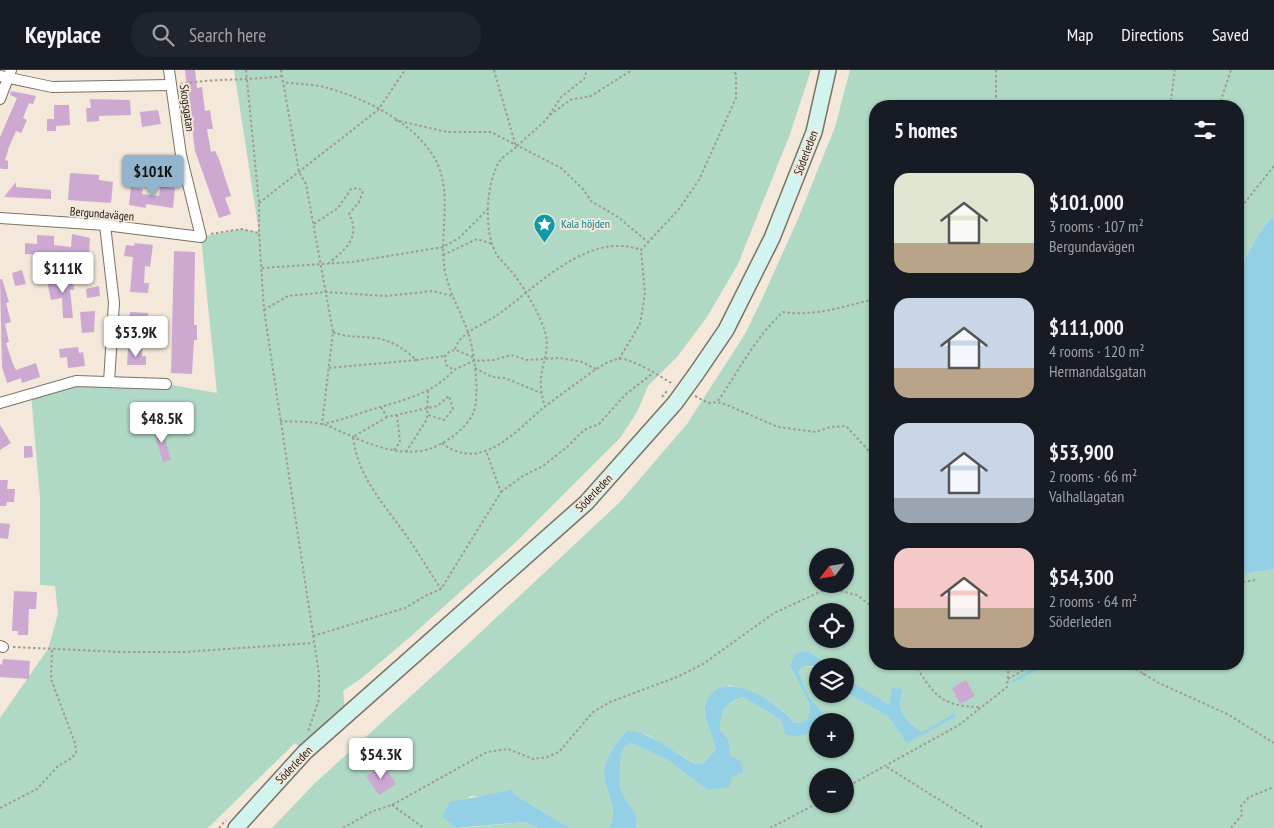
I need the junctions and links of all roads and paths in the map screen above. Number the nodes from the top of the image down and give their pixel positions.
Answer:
1 (170, 70) edge
2 (246, 70) edge
3 (281, 70) edge
4 (405, 70) edge
5 (494, 70) edge
6 (587, 70) edge
7 (632, 70) edge
8 (734, 70) edge
9 (828, 70) edge
10 (996, 70) edge
11 (1175, 70) edge
12 (1231, 70) edge
13 (6, 75) edge
14 (282, 76) junction
15 (247, 81) junction
16 (283, 82) junction
17 (171, 85) junction
18 (0, 100) edge
19 (996, 100) edge
20 (1171, 100) edge
21 (1221, 100) edge
22 (378, 110) junction
23 (548, 117) junction
24 (394, 119) junction
25 (516, 147) junction
26 (1274, 166) edge
27 (299, 172) junction
28 (260, 203) junction
29 (1244, 204) edge
30 (488, 208) junction
31 (0, 218) edge
32 (314, 224) junction
33 (105, 225) junction
34 (259, 233) junction
35 (200, 237) junction
36 (649, 243) junction
37 (493, 244) junction
38 (442, 247) junction
39 (641, 250) junction
40 (443, 254) junction
41 (328, 263) junction
42 (322, 264) junction
43 (261, 268) junction
44 (326, 292) junction
45 (524, 292) junction
46 (452, 296) junction
47 (869, 301) edge
48 (264, 310) junction
49 (333, 332) junction
50 (468, 333) junction
51 (455, 349) junction
52 (445, 356) junction
53 (473, 357) junction
54 (619, 359) junction
55 (416, 360) junction
56 (547, 360) junction
57 (473, 361) junction
58 (329, 368) junction
59 (475, 368) junction
60 (596, 369) junction
61 (454, 370) junction
62 (653, 373) junction
63 (109, 382) junction
64 (166, 384) dead end
65 (676, 386) dead end
66 (428, 390) junction
67 (541, 393) junction
68 (692, 394) dead end
69 (718, 402) junction
70 (0, 403) edge
71 (381, 407) junction
72 (545, 407) junction
73 (428, 408) junction
74 (397, 415) junction
75 (428, 415) junction
76 (387, 417) junction
77 (280, 421) junction
78 (322, 424) junction
79 (352, 437) junction
80 (442, 443) junction
81 (394, 450) junction
82 (486, 451) junction
83 (406, 452) junction
84 (869, 452) edge
85 (502, 492) junction
86 (1256, 580) dead end
87 (1244, 582) edge
88 (441, 589) junction
89 (869, 604) edge
90 (313, 636) junction
91 (314, 643) junction
92 (2, 646) edge
93 (52, 650) junction
94 (918, 670) edge
95 (1009, 670) edge
96 (1024, 670) edge
97 (1136, 670) edge
98 (1145, 670) edge
99 (1143, 675) junction
100 (1008, 679) junction
101 (982, 707) junction
102 (306, 735) dead end
103 (1274, 743) edge
104 (886, 766) junction
105 (854, 783) edge
106 (1274, 788) edge
107 (392, 805) junction
108 (809, 807) edge
109 (0, 808) edge
110 (233, 821) edge
111 (219, 828) edge
112 (342, 828) edge
113 (424, 828) edge
114 (770, 828) edge
115 (984, 828) edge
116 (1231, 828) edge

1 - 17 street, Skogsgatan
2 - 15 path
3 - 14 path
4 - 22 path
5 - 25 path
6 - 23 path
7 - 23 path
8 - 36 path
9 - 110 street, Söderleden, bridge
10 - 19 path
11 - 20 path
12 - 21 path
13 - 17 street
13 - 18 street
14 - 15 path
14 - 16 path
15 - 17 path
15 - 28 path
16 - 22 path
16 - 27 path
17 - 35 street, Skogsgatan
22 - 24 path
22 - 27 path
23 - 25 path
24 - 25 path
24 - 38 path
25 - 30 path
25 - 36 path
26 - 29 path
27 - 28 path
27 - 32 path
28 - 34 path
30 - 37 path
30 - 38 path
31 - 33 street, Bergundavägen
32 - 41 path
32 - 42 path
33 - 35 street, Bergundavägen
33 - 63 street
34 - 35 path
34 - 43 path
36 - 39 path
37 - 40 path
37 - 45 path
38 - 40 path
38 - 41 path
39 - 45 path
39 - 54 path
40 - 46 path
41 - 42 path
42 - 43 path
42 - 44 path
43 - 48 path
44 - 46 path
44 - 48 path
44 - 49 path
45 - 50 path
45 - 56 path
46 - 50 path
47 - 69 path
48 - 77 path
49 - 55 path
49 - 58 path
50 - 51 path
50 - 53 path
51 - 52 path
51 - 53 path
52 - 55 path
52 - 61 path
53 - 57 path
54 - 60 path
54 - 62 path
55 - 58 path
56 - 57 path
56 - 60 path
56 - 67 path
57 - 59 path
57 - 61 path
58 - 78 path
59 - 67 path
59 - 80 path
60 - 72 path
61 - 66 path
62 - 65 path
62 - 85 path
63 - 64 street
63 - 70 street
66 - 71 path
66 - 73 path
67 - 72 path
68 - 69 path
69 - 84 path
71 - 76 path
71 - 78 path
72 - 82 path
73 - 74 path
73 - 75 path
73 - 75 path
74 - 76 path
74 - 81 path
75 - 83 path
76 - 79 path
77 - 78 path
77 - 90 path
78 - 79 path
79 - 81 path
79 - 88 path
80 - 82 path
80 - 83 path
81 - 83 path
82 - 85 path
85 - 88 path
86 - 87 path
88 - 90 path
89 - 107 path
90 - 91 path
91 - 93 path
91 - 102 path
92 - 93 path
93 - 109 path
94 - 101 path
95 - 100 path
96 - 100 path
97 - 99 path
98 - 99 path
99 - 103 path
100 - 101 path
101 - 104 path
104 - 105 path
104 - 115 path
106 - 116 path
107 - 112 path
107 - 113 path
108 - 114 path
110 - 111 path

